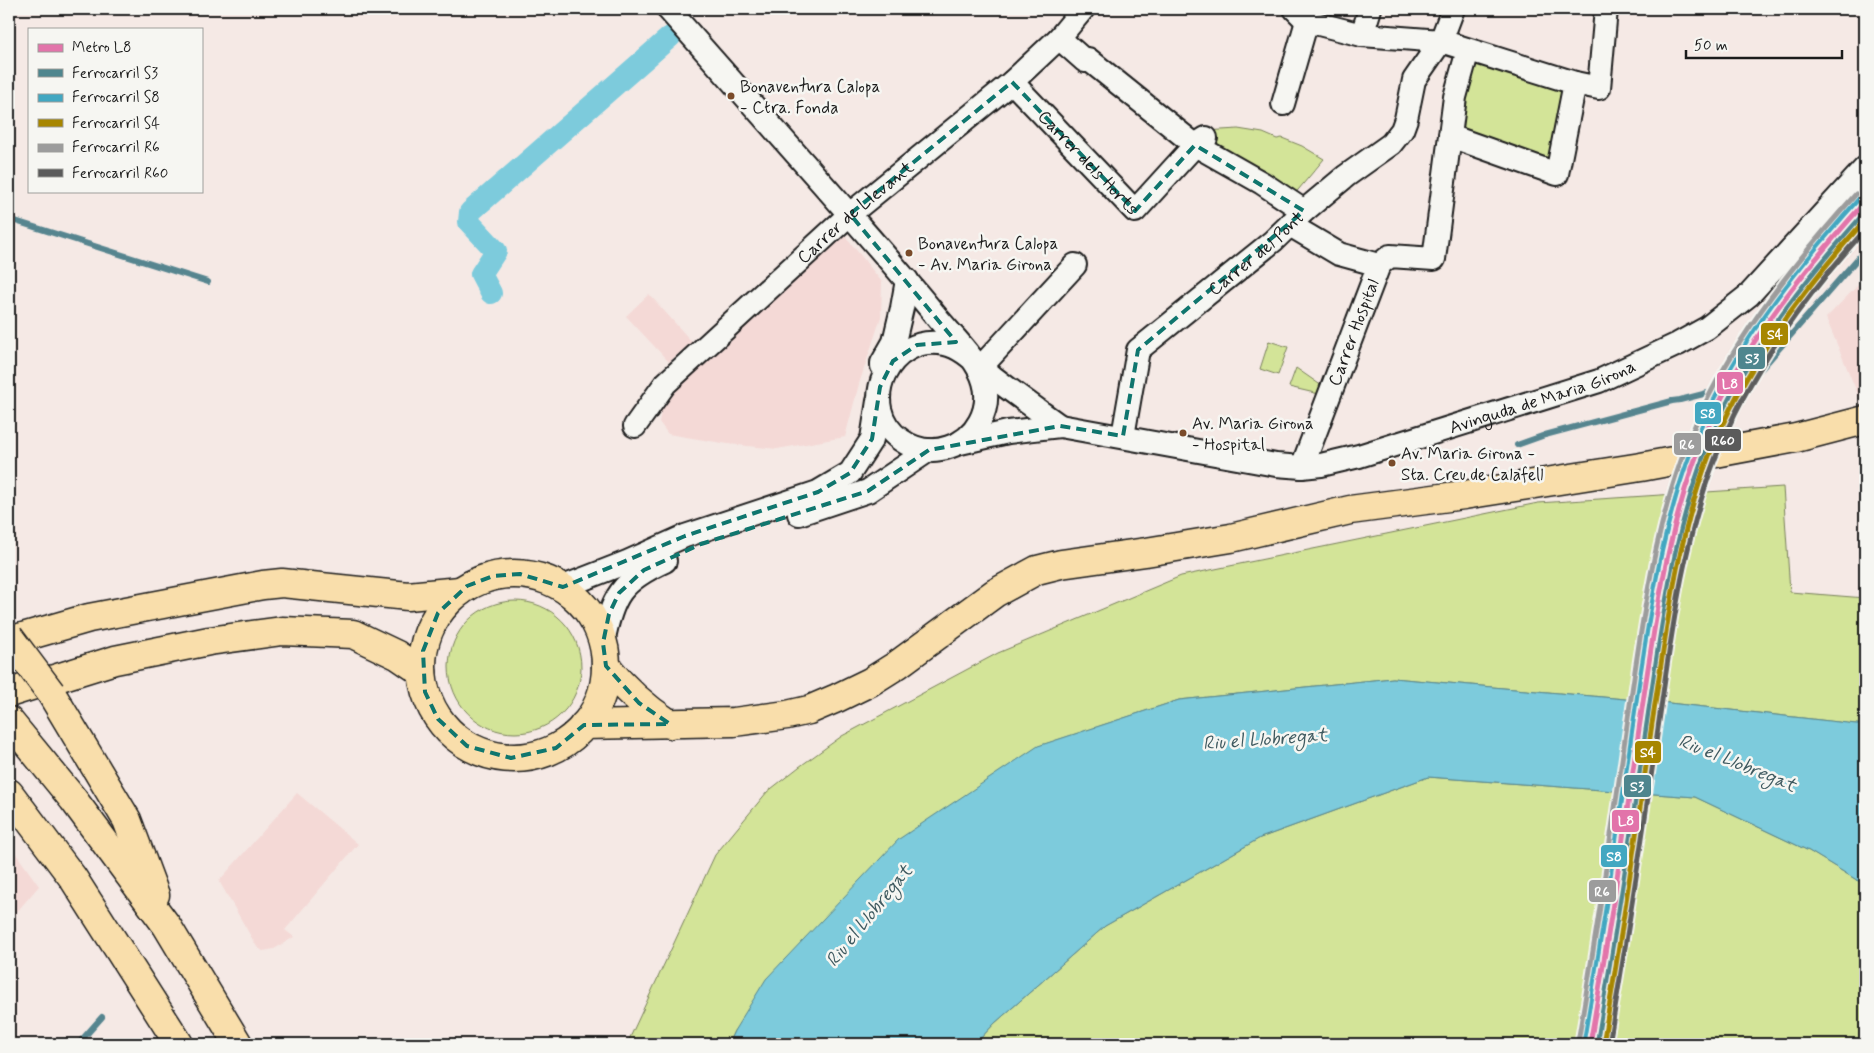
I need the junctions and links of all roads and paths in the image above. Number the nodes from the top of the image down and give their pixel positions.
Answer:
1 (668, 9) edge
2 (1083, 9) edge
3 (1370, 9) edge
4 (1606, 9) edge
5 (1301, 15) edge
6 (1447, 26) edge
7 (1359, 34) junction
8 (1059, 38) junction
9 (1470, 51) junction
10 (1012, 82) junction
11 (1575, 83) junction
12 (1283, 104) dead end
13 (1450, 136) junction
14 (1201, 141) junction
15 (1865, 168) edge
16 (850, 214) junction
17 (1297, 218) junction
18 (1075, 265) dead end
19 (1379, 265) junction
20 (907, 280) junction
21 (976, 363) junction
22 (880, 387) junction
23 (1865, 420) edge
24 (635, 426) dead end
25 (1060, 426) junction
26 (1123, 436) junction
27 (960, 443) junction
28 (929, 450) junction
29 (1302, 467) junction
30 (563, 587) junction
31 (460, 591) junction
32 (9, 637) edge
33 (9, 642) edge
34 (605, 655) junction
35 (422, 672) junction
36 (9, 693) edge
37 (9, 721) edge
38 (670, 724) junction
39 (584, 725) junction
40 (9, 794) edge
41 (9, 814) edge
42 (73, 878) junction
43 (167, 926) junction
44 (179, 1044) edge
45 (238, 1044) edge

1 - 16 street
2 - 8 street, Carrer de Llevant
3 - 7 street
4 - 11 street
5 - 7 street
5 - 12 street
6 - 7 street
6 - 9 street
6 - 17 street, Carrer del Pont
8 - 10 street, Carrer de Llevant
8 - 14 street
9 - 11 street
9 - 13 street, Carrer Hospital
10 - 14 street, Carrer dels Horts
10 - 16 street, Carrer de Llevant
11 - 13 street
13 - 19 street, Carrer Hospital
14 - 17 street
15 - 29 street, Avinguda de Maria Girona
16 - 20 street
16 - 24 street, Carrer de Llevant
17 - 19 street
17 - 26 street, Carrer del Pont
18 - 21 street
19 - 29 street, Carrer Hospital
20 - 21 street
20 - 22 street
21 - 22 street
21 - 25 street
21 - 27 street
22 - 28 street
22 - 30 street
23 - 38 main road
25 - 26 street, Avinguda de Maria Girona
25 - 27 street
26 - 29 street, Avinguda de Maria Girona
27 - 28 street
28 - 34 street
30 - 31 main road
30 - 34 main road
31 - 33 main road
31 - 35 main road
32 - 43 main road, bridge
34 - 38 main road
34 - 39 main road
35 - 36 main road
35 - 39 main road
37 - 43 main road
38 - 39 main road
40 - 42 main road
41 - 42 main road
42 - 44 main road
43 - 45 main road

